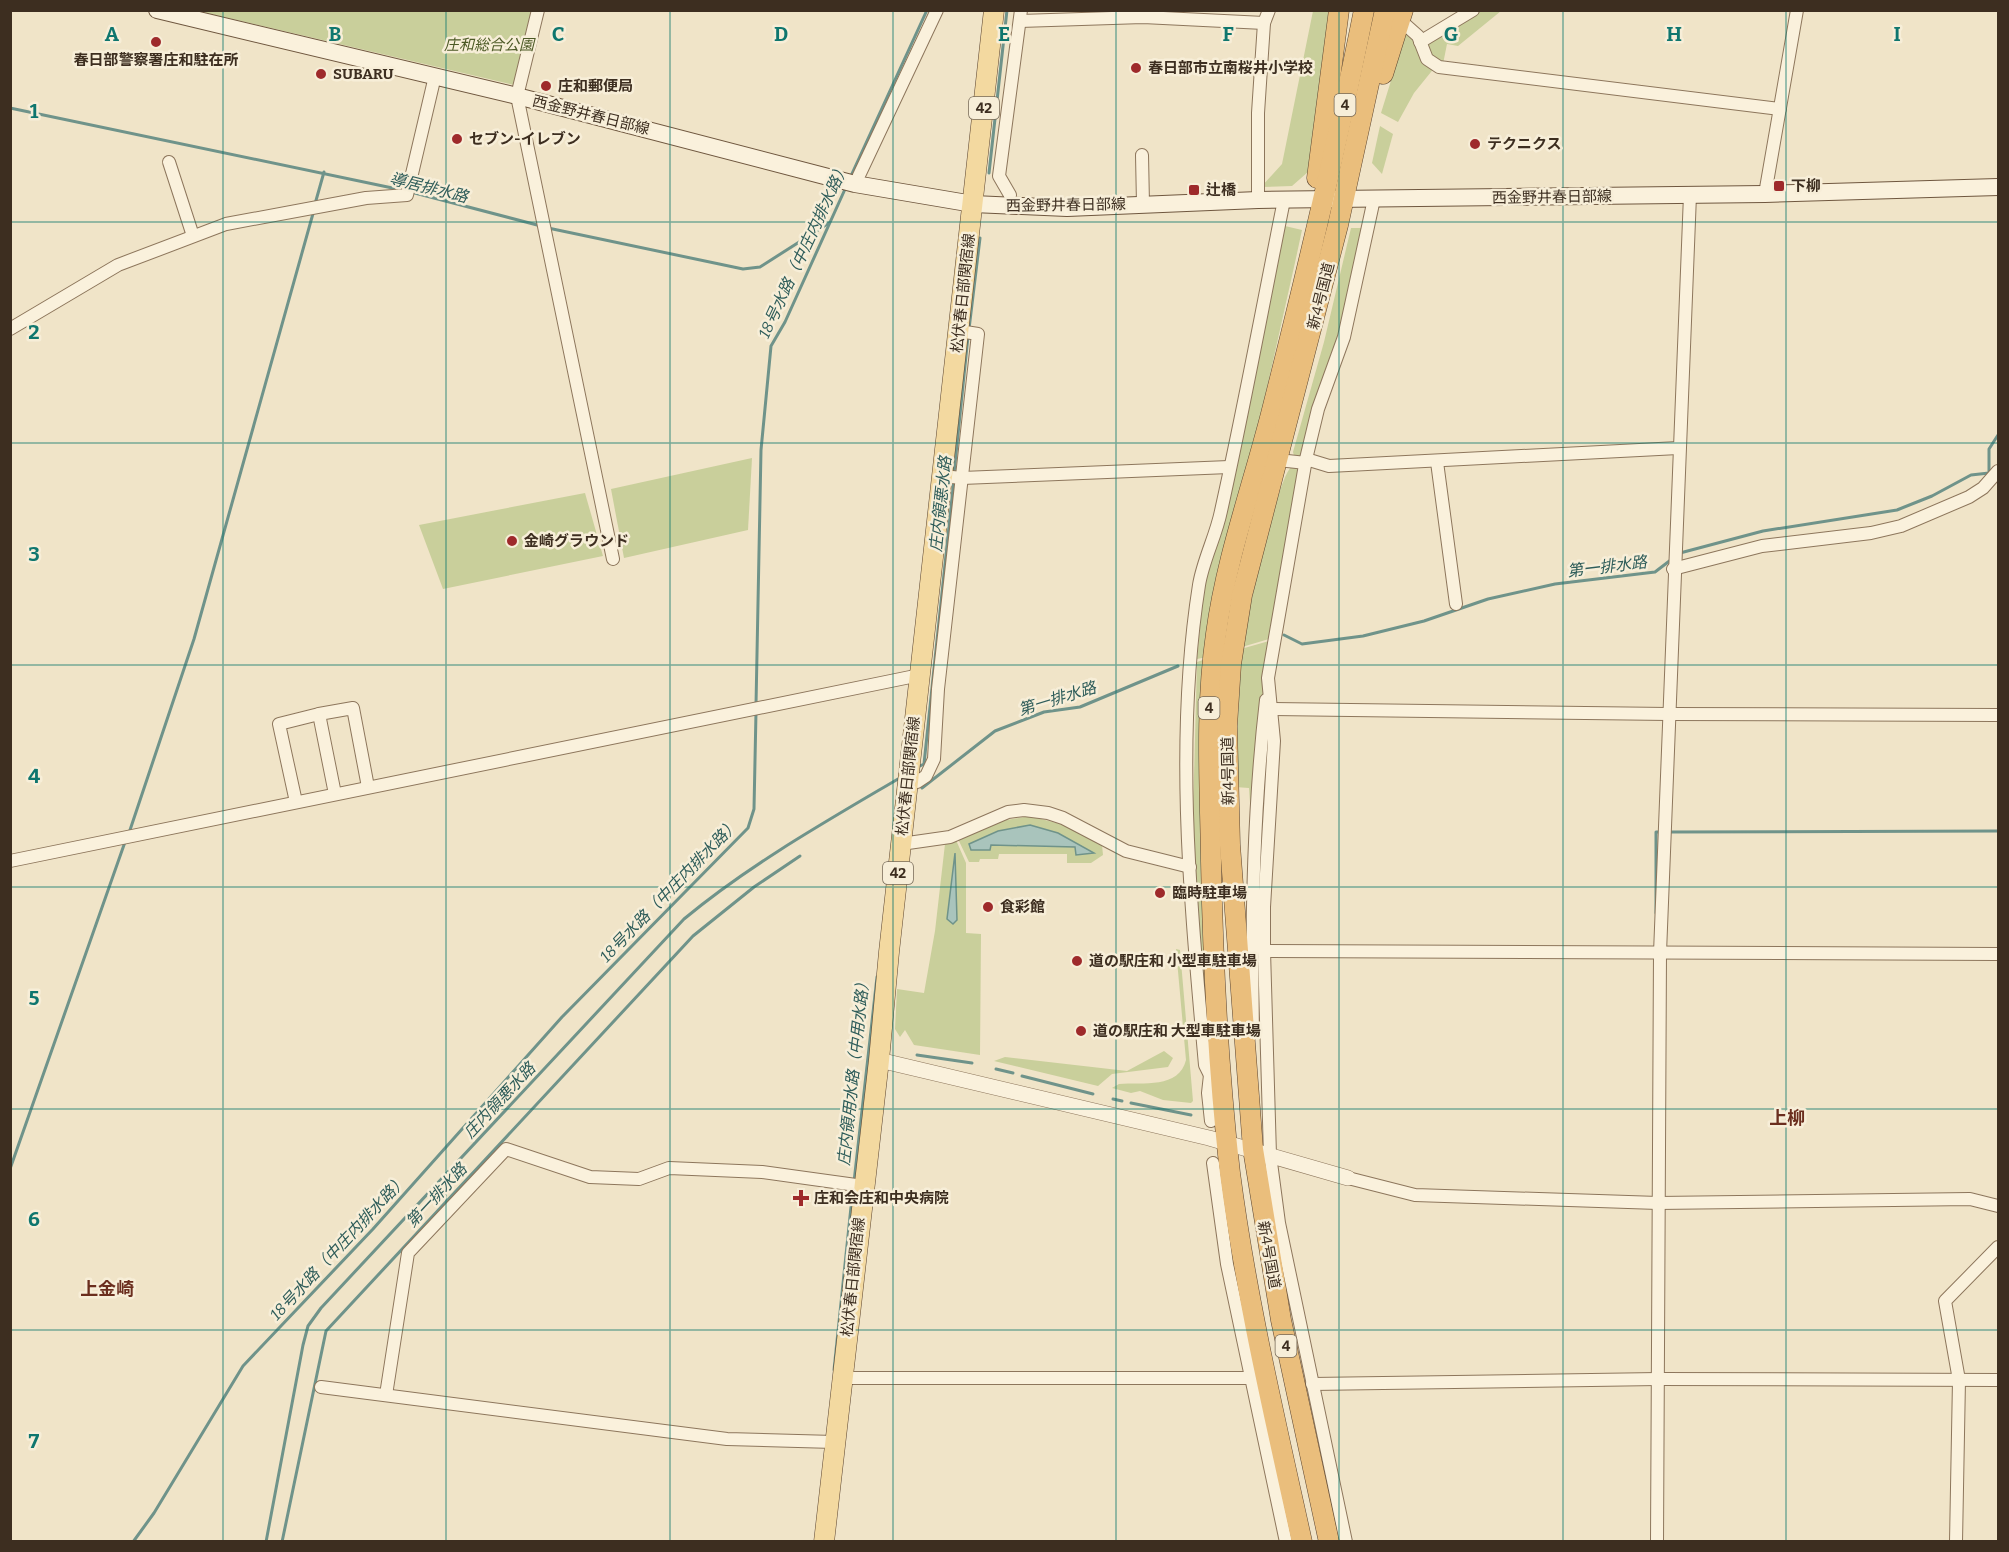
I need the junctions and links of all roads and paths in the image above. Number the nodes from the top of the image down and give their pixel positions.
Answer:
1 (157, 10) edge
2 (538, 10) edge
3 (937, 10) edge
4 (994, 10) edge
5 (1269, 10) edge
6 (1339, 10) edge
7 (1364, 10) edge
8 (1473, 10) edge
9 (1797, 10) edge
10 (1396, 14) edge
11 (1021, 16) edge
12 (1264, 23) junction
13 (1420, 42) junction
14 (435, 76) junction
15 (517, 96) junction
16 (1780, 109) junction
17 (1142, 155) dead end
18 (169, 162) dead end
19 (855, 184) junction
20 (1998, 187) edge
21 (1765, 194) junction
22 (1010, 195) dead end
23 (1690, 195) junction
24 (1374, 199) junction
25 (1258, 200) junction
26 (1284, 200) junction
27 (1319, 200) junction
28 (1344, 200) junction
29 (973, 204) junction
30 (1143, 204) junction
31 (193, 236) junction
32 (10, 329) edge
33 (1678, 448) junction
34 (1278, 460) junction
35 (1306, 461) junction
36 (1437, 462) junction
37 (1229, 467) junction
38 (1998, 471) edge
39 (953, 477) junction
40 (613, 559) dead end
41 (1673, 569) junction
42 (1456, 604) dead end
43 (920, 675) junction
44 (1268, 678) junction
45 (1272, 709) junction
46 (319, 714) junction
47 (1668, 714) junction
48 (1998, 715) edge
49 (908, 782) junction
50 (368, 787) junction
51 (335, 794) junction
52 (296, 802) junction
53 (901, 844) junction
54 (10, 861) edge
55 (1190, 867) junction
56 (1264, 951) junction
57 (1660, 953) junction
58 (1998, 954) edge
59 (879, 1060) junction
60 (1216, 1078) junction
61 (1249, 1098) junction
62 (1211, 1121) dead end
63 (1227, 1143) junction
64 (1262, 1152) junction
65 (1213, 1163) dead end
66 (1348, 1178) joint
67 (863, 1186) junction
68 (1658, 1203) junction
69 (1998, 1206) edge
70 (1271, 1221) junction
71 (1998, 1247) edge
72 (1244, 1303) junction
73 (842, 1378) junction
74 (1250, 1378) junction
75 (1658, 1379) junction
76 (1959, 1380) junction
77 (1998, 1380) edge
78 (1312, 1384) junction
79 (321, 1387) dead end
80 (387, 1395) junction
81 (834, 1442) junction
82 (824, 1542) edge
83 (1286, 1542) edge
84 (1302, 1542) edge
85 (1329, 1542) edge
86 (1346, 1542) edge
87 (1657, 1542) edge
88 (1956, 1542) edge

1 - 14 main road, 西金野井春日部線
2 - 15 street
3 - 19 street
4 - 29 main road, 松伏春日部関宿線 / 42
5 - 12 street
6 - 27 highway
7 - 27 highway, 4
8 - 13 street
9 - 16 street
10 - 13 street
10 - 28 highway, 新4号国道 / 4
11 - 12 street
11 - 22 street
12 - 25 street
13 - 16 street
14 - 15 main road, 西金野井春日部線
14 - 31 street
15 - 19 main road, 西金野井春日部線
15 - 40 street
16 - 21 street
17 - 30 street
18 - 31 street
19 - 29 main road, 西金野井春日部線
20 - 21 main road, 西金野井春日部線
21 - 23 main road, 西金野井春日部線
23 - 24 main road, 西金野井春日部線
23 - 33 street
24 - 28 main road, 西金野井春日部線
24 - 35 street
25 - 26 main road, 西金野井春日部線
25 - 30 main road, 西金野井春日部線
26 - 27 main road, 西金野井春日部線
26 - 37 street
27 - 28 main road, 西金野井春日部線
27 - 60 highway, 新4号国道 / 4
28 - 34 highway, 新4号国道 / 4
29 - 30 main road, 西金野井春日部線
29 - 39 main road, 松伏春日部関宿線 / 42
31 - 32 street
33 - 36 street
33 - 41 street
34 - 35 street
34 - 61 highway, 新4号国道 / 4
35 - 36 street
35 - 44 street
36 - 42 street
37 - 39 street
37 - 55 street
38 - 41 street
39 - 43 main road, 松伏春日部関宿線 / 42
39 - 49 street
41 - 47 street
43 - 49 main road, 松伏春日部関宿線 / 42
43 - 50 street
44 - 45 street
44 - 61 street
45 - 47 street
45 - 56 street
46 - 50 street
46 - 51 street
46 - 52 street
47 - 48 street
47 - 57 street
49 - 53 main road, 松伏春日部関宿線 / 42
50 - 51 street
51 - 52 street
52 - 54 street
53 - 55 street
53 - 59 main road, 松伏春日部関宿線 / 42
55 - 60 street
56 - 57 street
56 - 64 street
57 - 58 street
57 - 68 street
59 - 63 street
59 - 67 main road, 松伏春日部関宿線 / 42
60 - 62 street
60 - 63 highway, 新4号国道 / 4
61 - 64 highway, 新4号国道 / 4
63 - 64 street
63 - 72 highway, 新4号国道 / 4
64 - 66 street
64 - 70 highway, 新4号国道 / 4
65 - 72 street
66 - 68 street
67 - 73 main road, 松伏春日部関宿線 / 42
67 - 80 street
68 - 69 street
68 - 75 street
70 - 78 street
70 - 85 highway, 新4号国道 / 4
71 - 76 street
72 - 74 street
72 - 84 highway, 新4号国道 / 4
73 - 74 street
73 - 81 main road, 松伏春日部関宿線 / 42
74 - 83 street
75 - 76 street
75 - 78 street
75 - 87 street
76 - 77 street
76 - 88 street
78 - 86 street
79 - 80 street
80 - 81 street
81 - 82 main road, 松伏春日部関宿線 / 42

